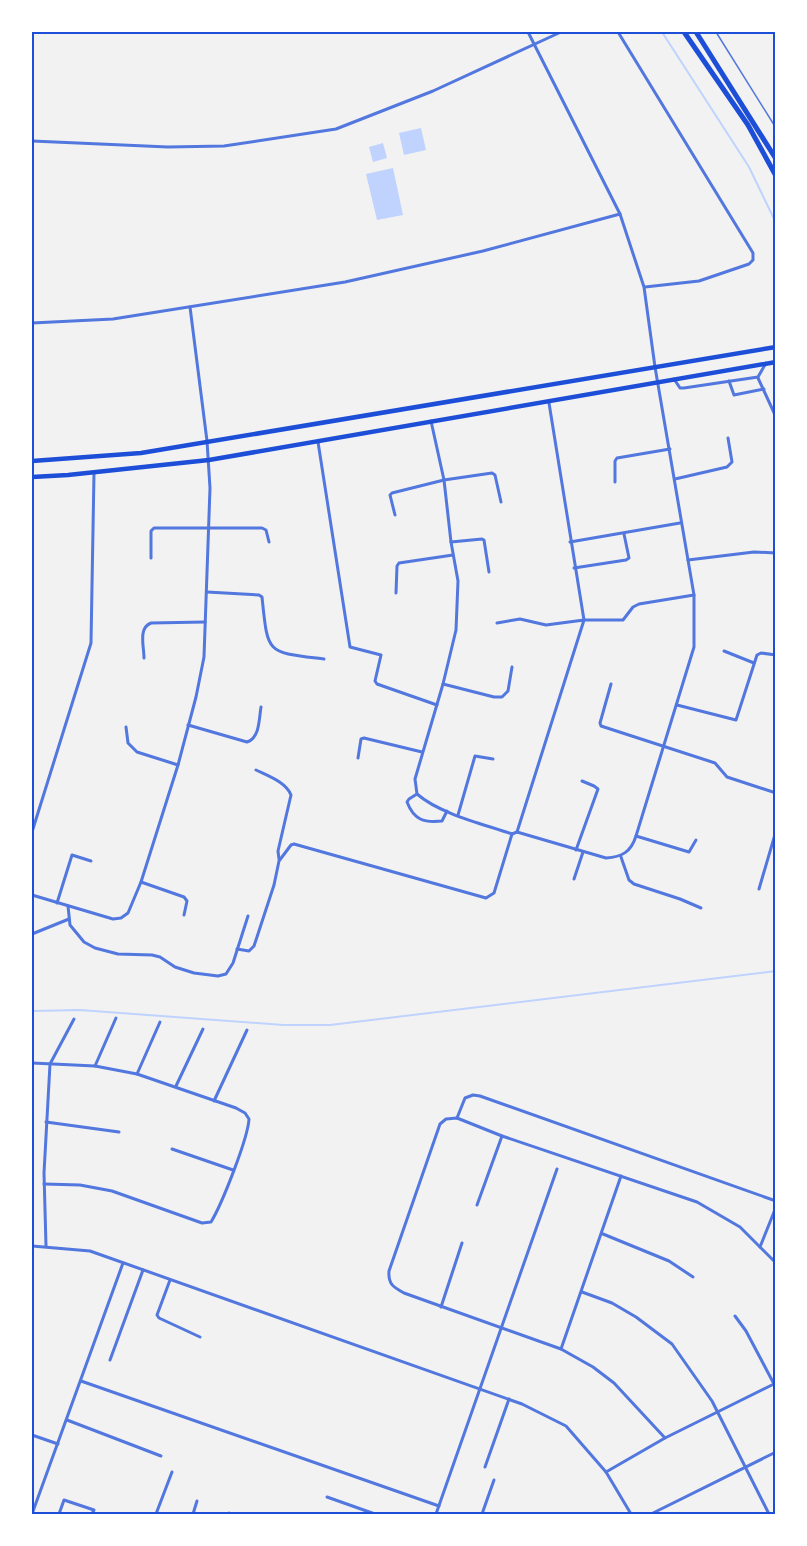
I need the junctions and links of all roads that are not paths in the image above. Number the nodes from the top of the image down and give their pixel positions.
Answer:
1 (528, 32) edge
2 (561, 32) edge
3 (618, 32) edge
4 (684, 32) edge
5 (696, 32) edge
6 (716, 32) edge
7 (535, 44) junction
8 (776, 128) edge
9 (32, 141) edge
10 (776, 159) edge
11 (776, 176) edge
12 (620, 214) junction
13 (644, 287) junction
14 (190, 307) junction
15 (32, 323) edge
16 (776, 347) edge
17 (776, 362) edge
18 (766, 363) junction
19 (655, 367) junction
20 (758, 377) junction
21 (674, 379) junction
22 (729, 381) junction
23 (658, 382) junction
24 (764, 389) junction
25 (549, 403) junction
26 (776, 417) edge
27 (431, 421) junction
28 (728, 438) dead end
29 (207, 441) junction
30 (318, 441) junction
31 (670, 449) junction
32 (32, 460) edge
33 (208, 460) junction
34 (94, 473) junction
35 (32, 477) edge
36 (675, 479) junction
37 (444, 480) junction
38 (615, 482) dead end
39 (501, 502) dead end
40 (395, 515) dead end
41 (680, 523) junction
42 (209, 527) junction
43 (624, 534) junction
44 (269, 542) dead end
45 (451, 542) junction
46 (570, 542) junction
47 (776, 553) edge
48 (453, 555) junction
49 (151, 558) dead end
50 (688, 560) junction
51 (574, 568) junction
52 (489, 572) dead end
53 (207, 592) junction
54 (396, 593) dead end
55 (694, 595) junction
56 (584, 620) junction
57 (205, 622) junction
58 (497, 623) dead end
59 (724, 651) dead end
60 (776, 655) edge
61 (144, 658) dead end
62 (324, 659) dead end
63 (754, 663) junction
64 (512, 667) dead end
65 (443, 684) junction
66 (611, 684) dead end
67 (437, 705) junction
68 (677, 705) junction
69 (261, 707) dead end
70 (188, 725) junction
71 (126, 727) dead end
72 (664, 747) junction
73 (422, 753) junction
74 (358, 758) dead end
75 (492, 759) dead end
76 (178, 765) junction
77 (256, 770) dead end
78 (582, 781) dead end
79 (776, 793) edge
80 (417, 794) junction
81 (447, 811) junction
82 (458, 815) junction
83 (776, 831) edge
84 (32, 832) edge
85 (517, 832) junction
86 (512, 834) junction
87 (636, 836) junction
88 (696, 840) dead end
89 (576, 850) junction
90 (583, 852) junction
91 (621, 857) junction
92 (92, 861) dead end
93 (279, 861) junction
94 (574, 879) dead end
95 (141, 882) junction
96 (759, 889) dead end
97 (32, 895) edge
98 (57, 903) junction
99 (68, 906) junction
100 (701, 908) dead end
101 (183, 915) dead end
102 (249, 916) dead end
103 (69, 919) junction
104 (32, 934) edge
105 (237, 949) junction
106 (116, 1018) dead end
107 (74, 1019) dead end
108 (160, 1022) dead end
109 (203, 1029) dead end
110 (248, 1030) dead end
111 (32, 1063) edge
112 (50, 1064) junction
113 (95, 1066) junction
114 (137, 1074) junction
115 (176, 1086) junction
116 (214, 1101) junction
117 (457, 1118) junction
118 (46, 1122) junction
119 (119, 1132) dead end
120 (502, 1136) junction
121 (172, 1149) dead end
122 (557, 1169) dead end
123 (233, 1170) junction
124 (621, 1176) junction
125 (44, 1184) junction
126 (776, 1201) edge
127 (477, 1205) dead end
128 (776, 1207) edge
129 (602, 1234) junction
130 (462, 1243) dead end
131 (32, 1246) edge
132 (45, 1246) junction
133 (760, 1248) junction
134 (123, 1263) junction
135 (776, 1263) edge
136 (143, 1270) junction
137 (693, 1277) dead end
138 (170, 1280) junction
139 (582, 1292) junction
140 (441, 1306) junction
141 (735, 1316) dead end
142 (502, 1327) junction
143 (200, 1337) dead end
144 (561, 1349) junction
145 (110, 1360) dead end
146 (81, 1381) junction
147 (775, 1383) edge
148 (479, 1389) junction
149 (509, 1399) junction
150 (718, 1413) junction
151 (67, 1420) junction
152 (32, 1435) edge
153 (665, 1438) junction
154 (58, 1444) junction
155 (776, 1452) edge
156 (161, 1456) dead end
157 (745, 1466) junction
158 (485, 1467) dead end
159 (172, 1472) dead end
160 (606, 1472) junction
161 (494, 1480) dead end
162 (327, 1497) dead end
163 (197, 1501) dead end
164 (439, 1506) junction
165 (32, 1514) edge
166 (59, 1515) edge
167 (92, 1515) edge
168 (156, 1515) edge
169 (193, 1515) edge
170 (375, 1515) edge
171 (436, 1515) edge
172 (482, 1515) edge
173 (631, 1515) edge
174 (651, 1515) edge
175 (769, 1515) edge

1 - 7 street
2 - 7 street
3 - 13 street
4 - 11 main road
5 - 10 main road
6 - 8 lane
7 - 9 street
7 - 12 street
12 - 13 street
12 - 14 street
13 - 19 street
14 - 15 street
14 - 29 street
16 - 19 main road
17 - 18 main road
18 - 20 street
18 - 21 main road
19 - 23 street
19 - 29 main road
20 - 22 street
20 - 24 street
21 - 22 street
21 - 23 main road
22 - 24 street
23 - 25 main road
23 - 31 street
24 - 26 street
25 - 27 main road
25 - 46 street
27 - 30 main road
27 - 37 street
28 - 36 street
29 - 32 main road
29 - 33 street
30 - 33 main road
30 - 67 street
31 - 36 street
31 - 38 street
33 - 34 main road
33 - 42 street
34 - 35 main road
34 - 84 street
36 - 41 street
37 - 39 street
37 - 40 street
37 - 45 street
41 - 43 street
41 - 50 street
42 - 44 street
42 - 49 street
42 - 53 street
43 - 46 street
43 - 51 street
45 - 48 street
45 - 52 street
46 - 51 street
47 - 50 street
48 - 54 street
48 - 65 street
50 - 55 street
51 - 56 street
53 - 57 street
53 - 62 street
55 - 56 street
55 - 68 street
56 - 58 street
56 - 85 street
57 - 61 street
57 - 70 street
59 - 63 street
60 - 63 street
63 - 68 street
64 - 65 street
65 - 67 street
66 - 72 street
67 - 73 street
68 - 72 street
69 - 70 street
70 - 76 street
71 - 76 street
72 - 79 street
72 - 87 street
73 - 74 street
73 - 80 street
75 - 82 street
76 - 95 street
77 - 93 street
78 - 89 street
80 - 81 street
80 - 81 street
81 - 82 street
82 - 86 street
83 - 96 street
85 - 86 street
85 - 89 street
86 - 93 street
87 - 88 street
87 - 91 street
89 - 90 street
90 - 91 street
90 - 94 street
91 - 100 street
92 - 98 street
93 - 105 street
95 - 99 street
95 - 101 street
97 - 98 street
98 - 99 street
99 - 103 street
102 - 105 street
103 - 104 street
103 - 105 street
106 - 113 street
107 - 112 street
108 - 114 street
109 - 115 street
110 - 116 street
111 - 112 street
112 - 113 street
112 - 118 street
113 - 114 street
114 - 115 street
115 - 116 street
116 - 123 street
117 - 120 street
117 - 126 street
117 - 140 street
118 - 119 street
118 - 125 street
120 - 124 street
120 - 127 street
121 - 123 street
122 - 142 street
123 - 125 street
124 - 129 street
124 - 133 street
125 - 132 street
128 - 133 street
129 - 137 street
129 - 139 street
130 - 140 street
131 - 132 street
132 - 134 street
133 - 135 street
134 - 136 street
134 - 146 street
136 - 138 street
136 - 145 street
138 - 143 street
138 - 148 street
139 - 144 street
139 - 150 street
140 - 142 street
141 - 147 street
142 - 144 street
142 - 148 street
144 - 153 street
146 - 151 street
146 - 164 street
147 - 150 street
148 - 149 street
148 - 164 street
149 - 158 street
149 - 160 street
150 - 153 street
150 - 157 street
151 - 154 street
151 - 156 street
152 - 154 street
153 - 160 street
154 - 165 street
155 - 157 street
157 - 174 street
157 - 175 street
159 - 168 street
160 - 173 street
161 - 172 street
162 - 170 street
163 - 169 street
164 - 171 street
166 - 167 street

